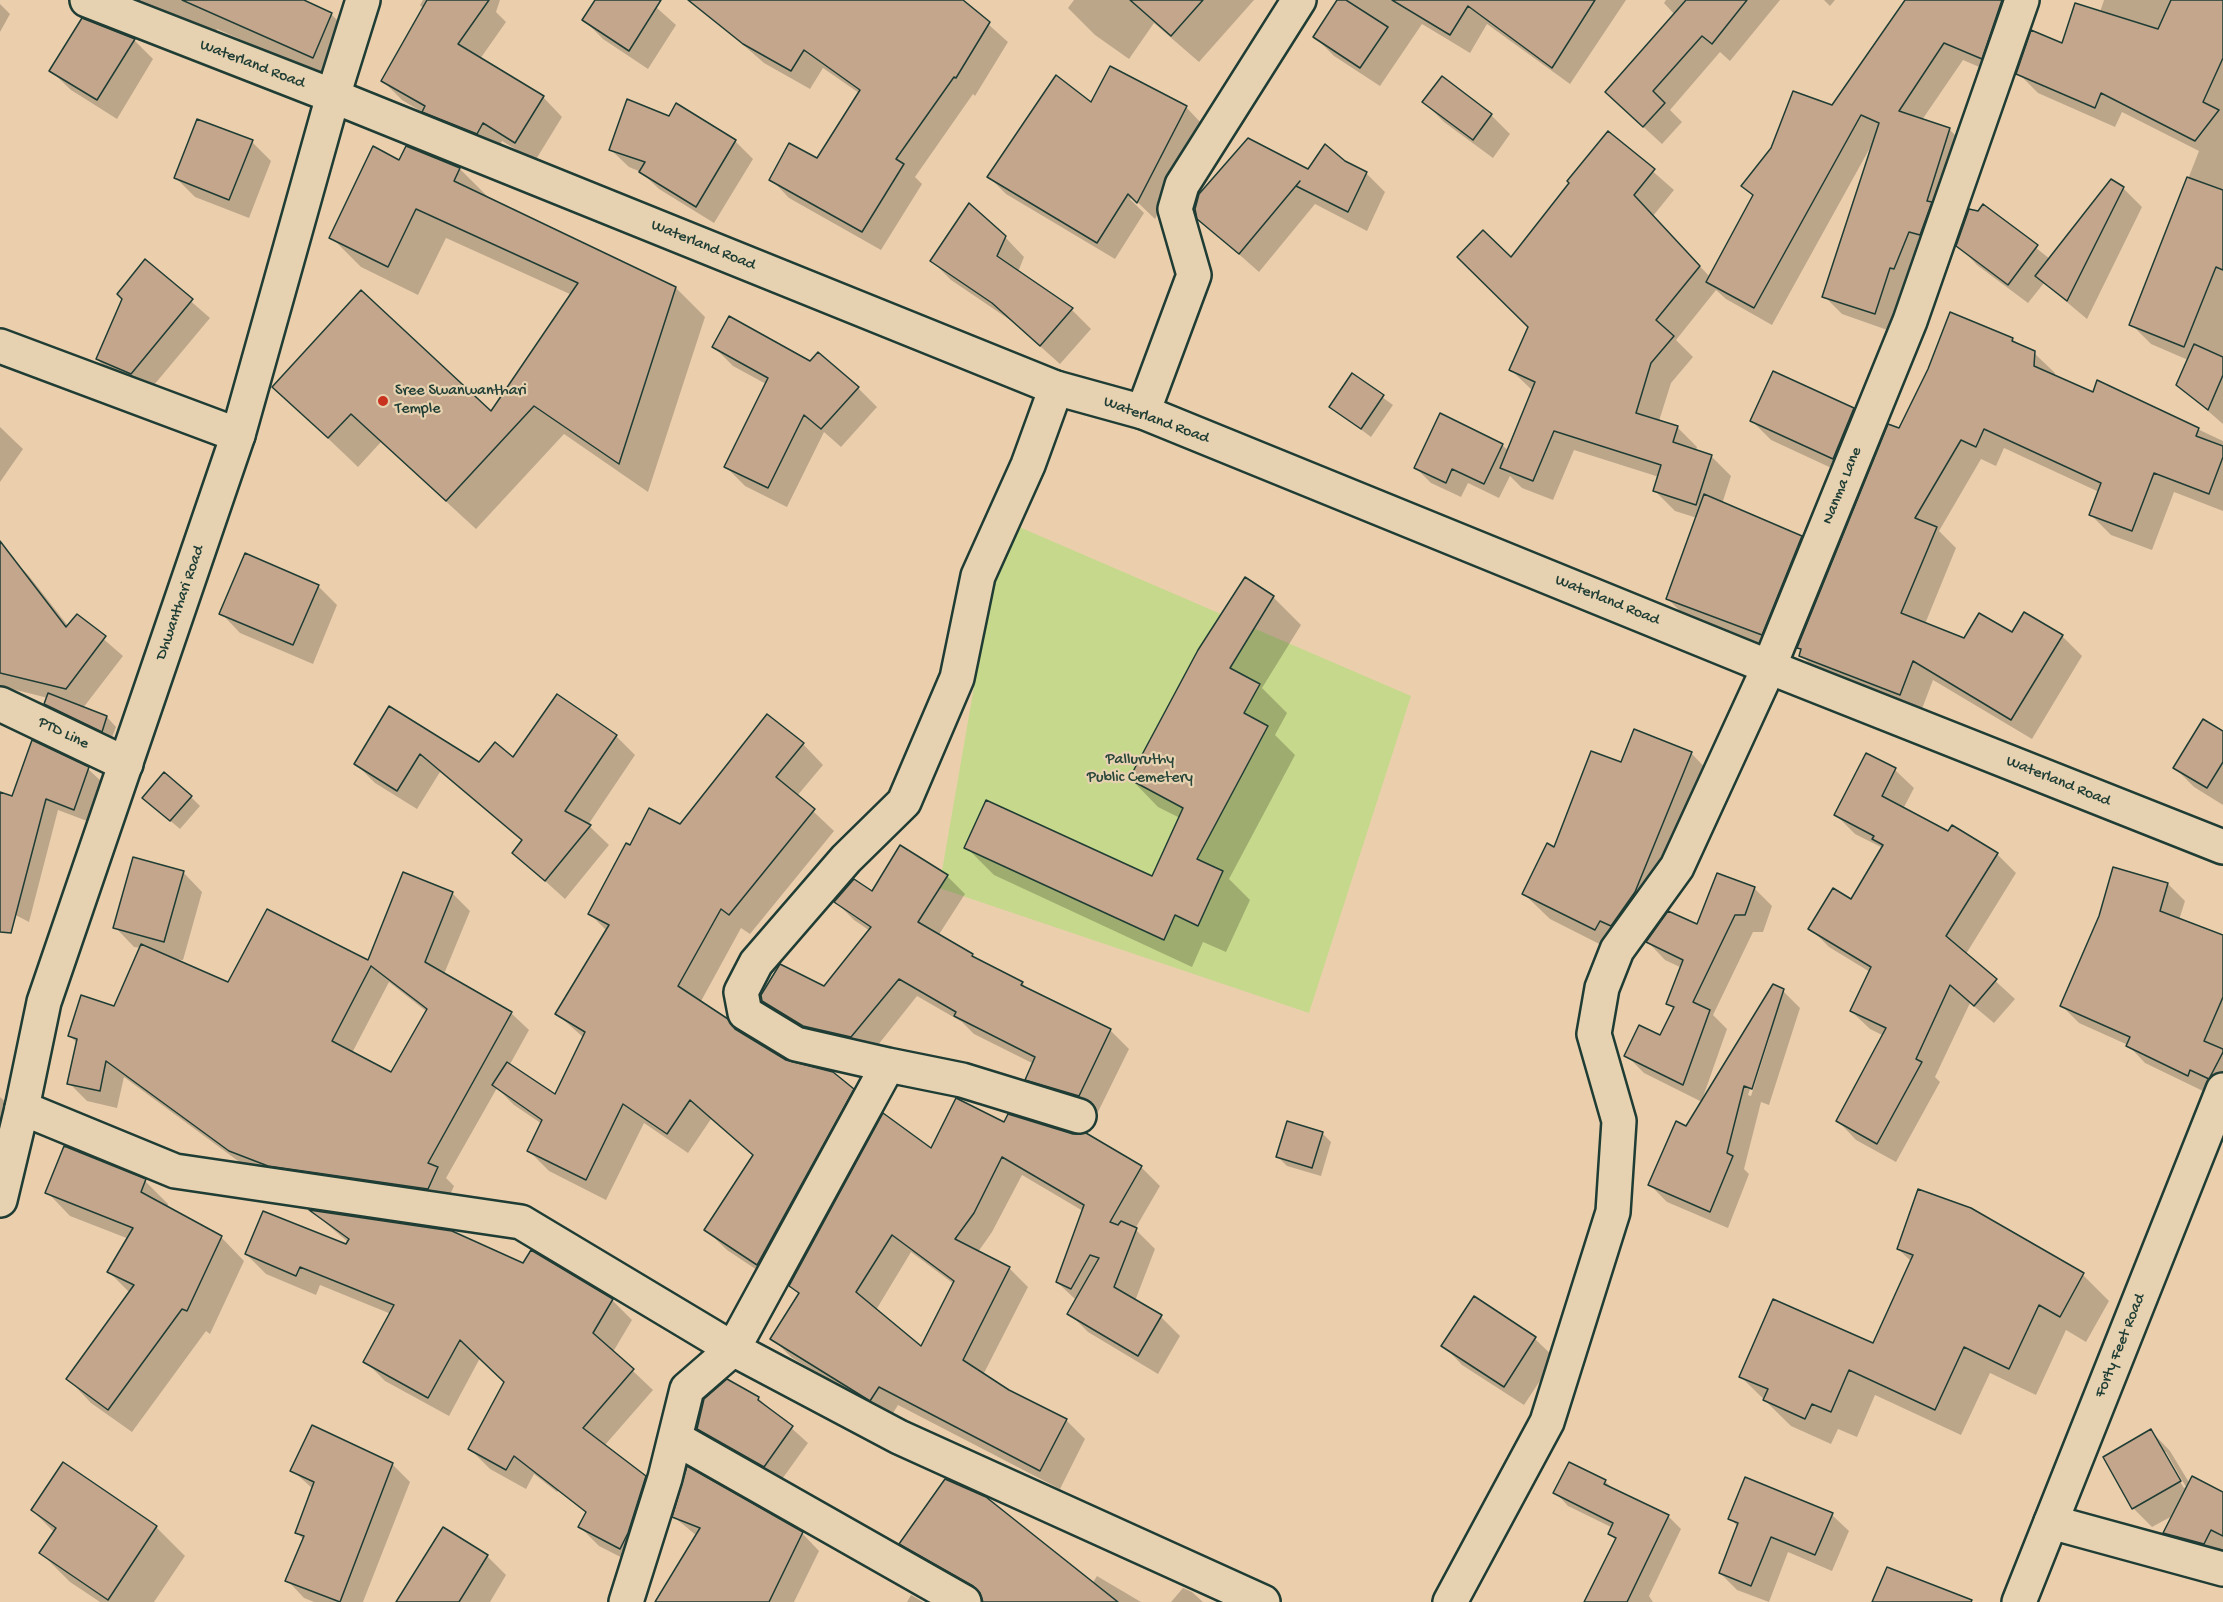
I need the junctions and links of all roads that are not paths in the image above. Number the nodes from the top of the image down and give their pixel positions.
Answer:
1 (87, 0) edge
2 (363, 0) edge
3 (1299, 0) edge
4 (2022, 0) edge
5 (333, 96) junction
6 (0, 346) edge
7 (1056, 388) junction
8 (1143, 412) junction
9 (238, 435) junction
10 (1769, 668) junction
11 (0, 704) edge
12 (126, 764) junction
13 (2223, 847) edge
14 (888, 1065) junction
15 (2223, 1090) edge
16 (22, 1108) junction
17 (1079, 1116) dead end
18 (0, 1200) edge
19 (734, 1348) junction
20 (675, 1438) junction
21 (2051, 1522) junction
22 (2223, 1569) edge
23 (626, 1602) edge
24 (964, 1602) edge
25 (1263, 1602) edge
26 (1450, 1602) edge
27 (2019, 1602) edge

1 - 5 street, Waterland Road
2 - 5 street, Dhwanthari Road
3 - 8 street
4 - 10 street, Nanma Lane
5 - 7 street, Waterland Road
5 - 9 street, Dhwanthari Road
6 - 9 street
7 - 8 street, Waterland Road
7 - 14 street
8 - 10 street, Waterland Road
9 - 12 street, Dhwanthari Road
10 - 13 street, Waterland Road
10 - 26 street, Nanma Lane
11 - 12 street, PTD Line
12 - 16 street, Dhwanthari Road
14 - 17 street
14 - 19 street
15 - 21 street, Forty Feet Road
16 - 18 street, Dhwanthari Road
16 - 19 street
19 - 20 street
19 - 25 street
20 - 23 street
20 - 24 street
21 - 22 street
21 - 27 street, Forty Feet Road

